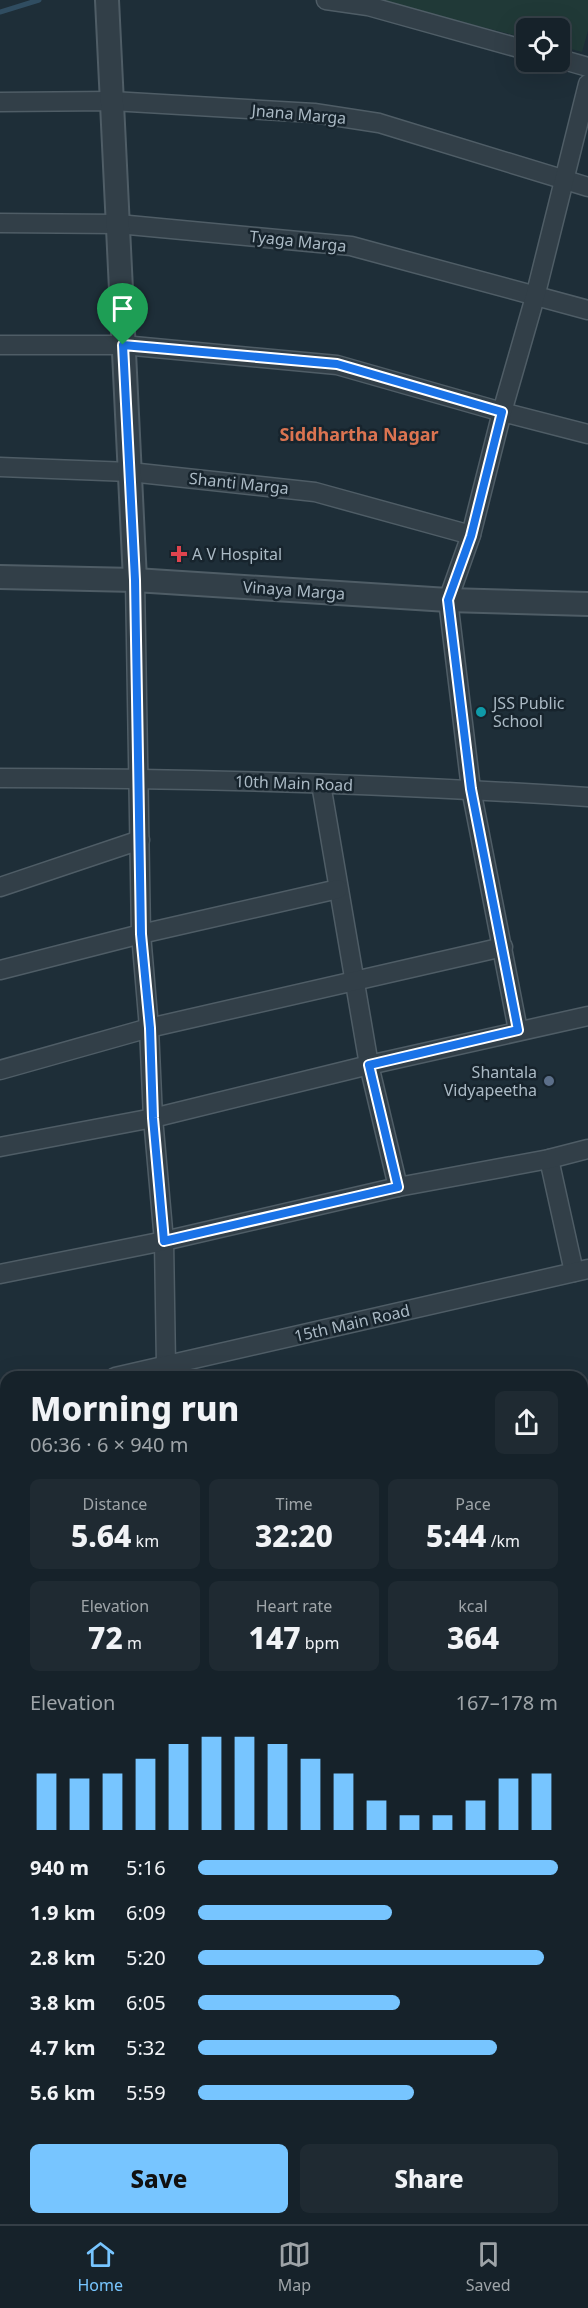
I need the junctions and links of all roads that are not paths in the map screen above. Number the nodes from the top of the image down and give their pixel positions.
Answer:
1 (107, 0) edge
2 (326, 0) edge
3 (516, 47) edge
4 (570, 62) edge
5 (588, 67) edge
6 (588, 84) edge
7 (112, 101) junction
8 (0, 102) edge
9 (564, 181) junction
10 (588, 187) edge
11 (0, 223) edge
12 (118, 224) junction
13 (535, 297) junction
14 (588, 310) edge
15 (0, 345) edge
16 (123, 345) junction
17 (502, 412) junction
18 (588, 434) edge
19 (0, 467) edge
20 (130, 472) junction
21 (471, 536) junction
22 (0, 577) edge
23 (135, 580) junction
24 (448, 600) junction
25 (588, 604) edge
26 (0, 778) edge
27 (139, 778) junction
28 (321, 784) junction
29 (471, 789) junction
30 (588, 797) edge
31 (140, 840) junction
32 (0, 887) edge
33 (338, 889) junction
34 (141, 934) junction
35 (503, 947) junction
36 (0, 970) edge
37 (354, 982) junction
38 (588, 1016) edge
39 (150, 1028) junction
40 (518, 1030) junction
41 (369, 1065) junction
42 (0, 1070) edge
43 (153, 1118) junction
44 (0, 1147) edge
45 (588, 1149) edge
46 (549, 1159) junction
47 (398, 1187) junction
48 (164, 1241) junction
49 (581, 1270) edge
50 (0, 1274) edge
51 (166, 1366) junction
52 (143, 1371) edge

1 - 7 street
2 - 3 street
4 - 5 street
6 - 9 street
7 - 8 street, Jnana Marga
7 - 9 street, Jnana Marga
7 - 12 street
9 - 10 street, Jnana Marga
9 - 13 street
11 - 12 street, Tyaga Marga
12 - 13 street, Tyaga Marga
12 - 16 street
13 - 14 street, Tyaga Marga
13 - 17 street
15 - 16 street
16 - 17 street
16 - 20 street
17 - 18 street
17 - 21 street
19 - 20 street, Shanti Marga
20 - 21 street, Shanti Marga
20 - 23 street
21 - 24 street
22 - 23 street, Vinaya Marga
23 - 24 street, Vinaya Marga
23 - 27 street
24 - 25 street, Vinaya Marga
24 - 29 street
26 - 27 street, 10th Main Road
27 - 28 street, 10th Main Road
27 - 31 street
28 - 29 street, 10th Main Road
28 - 33 street
29 - 30 street, 10th Main Road
29 - 35 street
31 - 32 street
31 - 34 street
33 - 34 street
33 - 37 street
34 - 36 street
34 - 39 street
35 - 37 street
35 - 40 street
37 - 39 street
37 - 41 street
38 - 40 street
39 - 42 street
39 - 43 street
40 - 41 street
41 - 43 street
41 - 47 street
43 - 44 street
43 - 48 street
45 - 46 street
46 - 47 street
46 - 49 street
47 - 48 street
48 - 50 street
48 - 51 street
49 - 51 street, 15th Main Road
51 - 52 street, 15th Main Road

